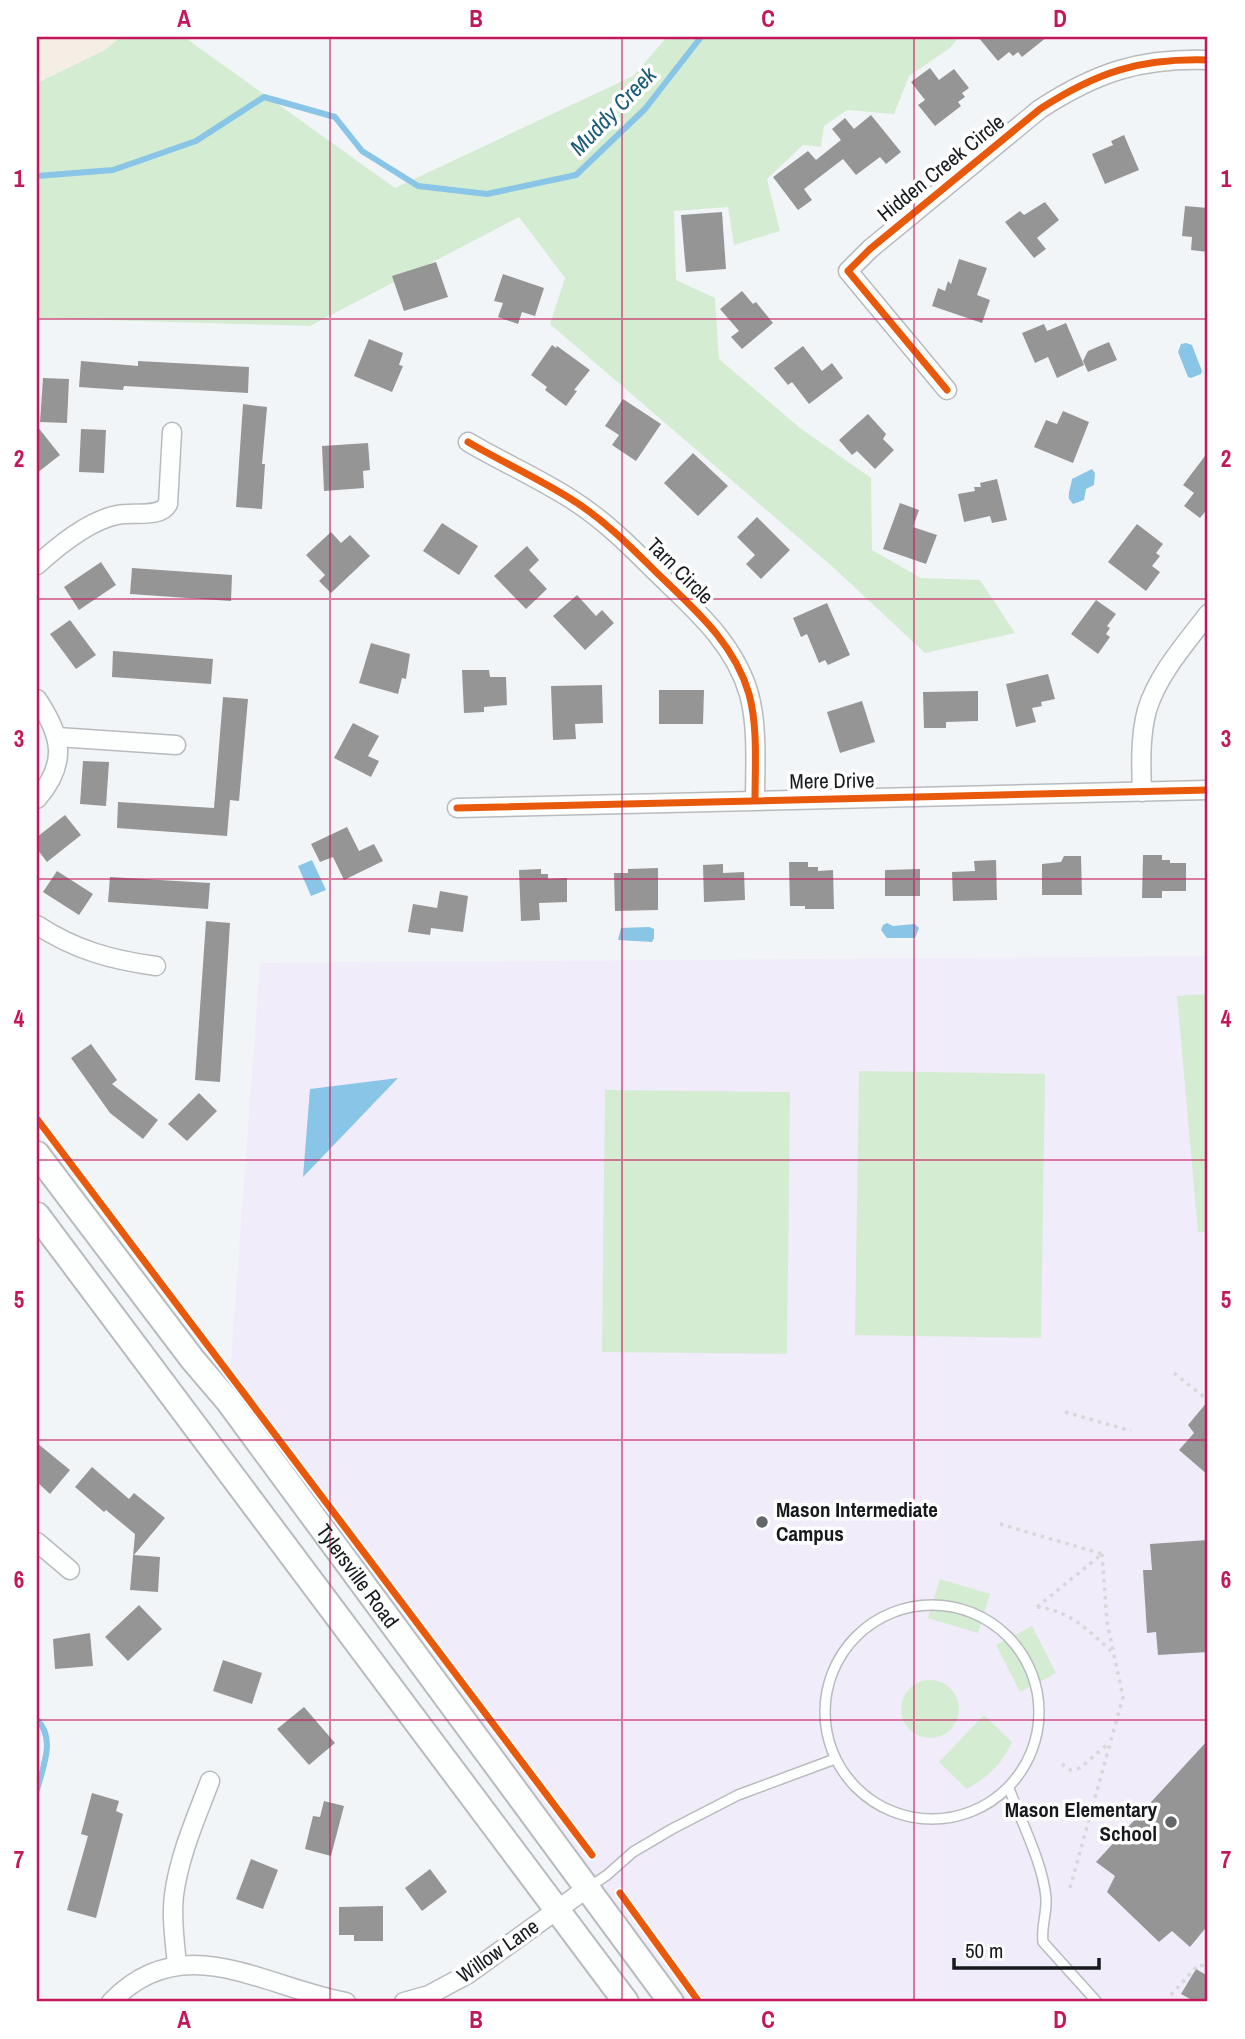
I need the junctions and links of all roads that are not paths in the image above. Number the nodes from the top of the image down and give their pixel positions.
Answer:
1 (1208, 60) edge
2 (947, 390) dead end
3 (172, 432) dead end
4 (468, 442) dead end
5 (37, 565) edge
6 (1208, 614) edge
7 (37, 699) edge
8 (57, 737) junction
9 (176, 745) dead end
10 (1208, 790) edge
11 (1142, 792) junction
12 (37, 799) edge
13 (755, 800) junction
14 (457, 808) dead end
15 (37, 925) edge
16 (156, 965) dead end
17 (37, 1154) edge
18 (37, 1214) edge
19 (37, 1542) edge
20 (70, 1570) dead end
21 (835, 1759) junction
22 (210, 1781) dead end
23 (1009, 1788) junction
24 (586, 1889) junction
25 (556, 1911) junction
26 (177, 1965) junction
27 (111, 2002) edge
28 (346, 2002) edge
29 (404, 2002) edge
30 (626, 2002) edge
31 (671, 2002) edge
32 (1097, 2002) edge

1 - 2 street, Hidden Creek Circle
3 - 5 street
4 - 13 street, Tarn Circle
6 - 11 street
7 - 8 street
8 - 9 street
8 - 12 street
10 - 11 street, Mere Drive
11 - 13 street, Mere Drive
13 - 14 street, Mere Drive
15 - 16 street
17 - 24 main road, Tylersville Road
18 - 25 main road, Tylersville Road
19 - 20 street
21 - 23 lane
21 - 23 lane
21 - 24 lane
22 - 26 street
23 - 32 lane
24 - 25 street, Willow Lane
24 - 31 main road, Tylersville Road
25 - 29 street, Willow Lane
25 - 30 main road, Tylersville Road
26 - 27 street
26 - 28 street

